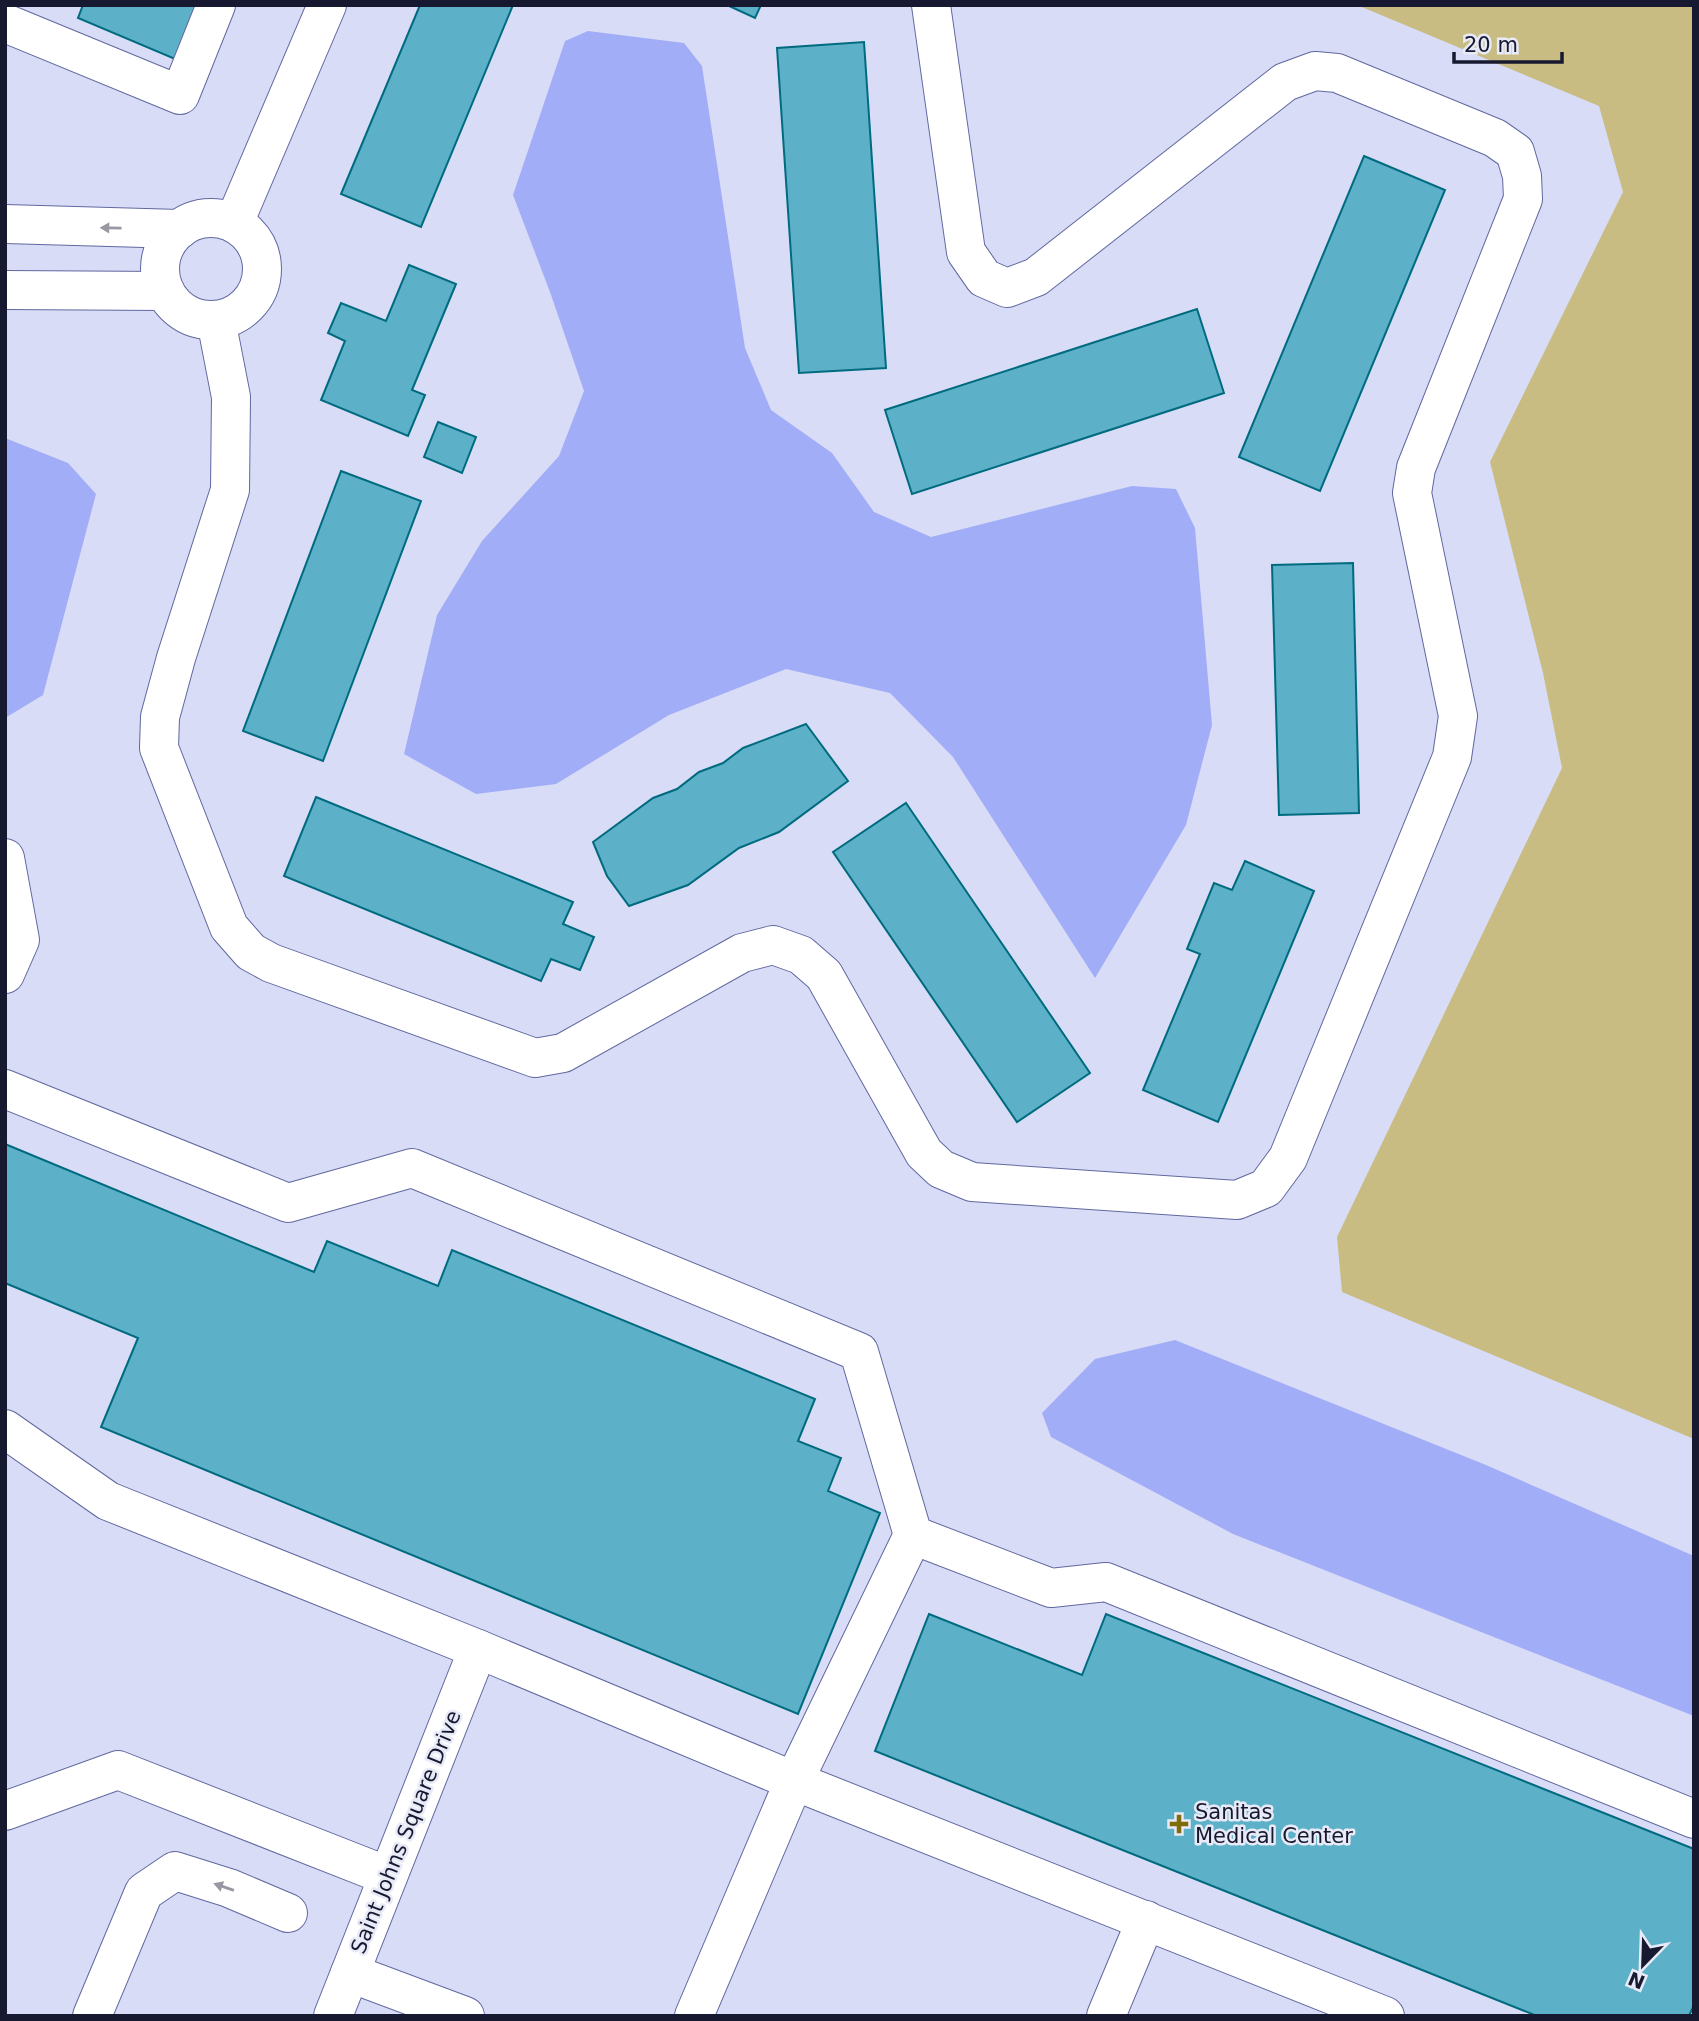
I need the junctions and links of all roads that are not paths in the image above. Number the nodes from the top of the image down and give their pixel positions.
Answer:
1 (10, 5) edge
2 (216, 5) edge
3 (327, 5) edge
4 (932, 5) edge
5 (5, 21) edge
6 (234, 223) junction
7 (5, 224) edge
8 (180, 229) junction
9 (5, 290) edge
10 (165, 291) junction
11 (216, 320) junction
12 (5, 858) edge
13 (5, 974) edge
14 (5, 1090) edge
15 (5, 1429) edge
16 (913, 1535) junction
17 (478, 1649) junction
18 (794, 1782) junction
19 (5, 1811) edge
20 (1694, 1819) edge
21 (388, 1876) junction
22 (288, 1913) dead end
23 (1146, 1920) junction
24 (350, 1973) junction
25 (92, 2016) edge
26 (333, 2016) edge
27 (465, 2016) edge
28 (694, 2016) edge
29 (1106, 2016) edge
30 (1385, 2016) edge

1 - 5 street
2 - 5 street
3 - 6 street
4 - 11 street
6 - 8 street
6 - 11 street
8 -> 7 street
8 - 10 street
9 - 10 street
10 - 11 street
12 - 13 street
14 - 16 street
15 - 17 street
16 - 18 street
16 - 20 street
17 - 18 street
17 - 21 street, Saint Johns Square Drive
18 - 23 street
18 - 28 street
19 - 21 street
21 - 24 street, Saint Johns Square Drive
22 -> 25 street
23 - 29 street
23 - 30 street
24 - 26 street, Saint Johns Square Drive
24 - 27 street

